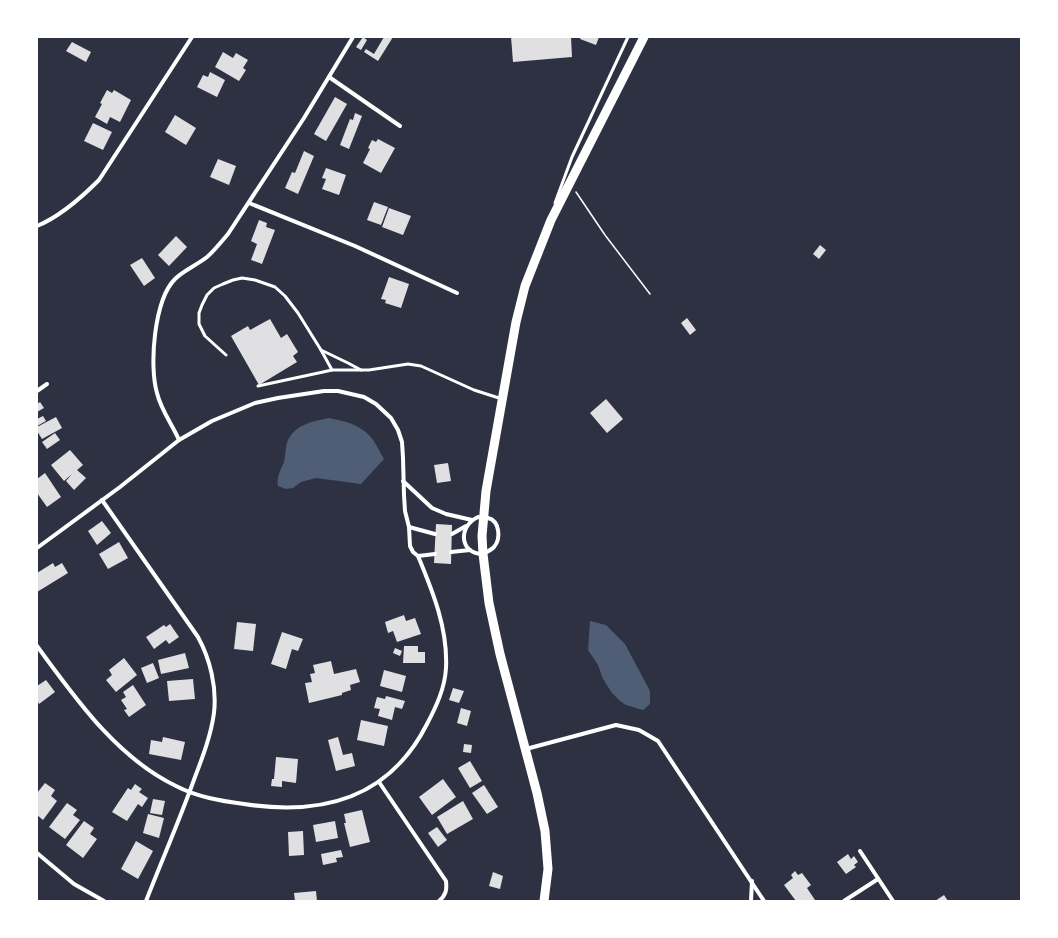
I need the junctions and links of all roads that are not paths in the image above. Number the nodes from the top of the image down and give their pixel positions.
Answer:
1 (353, 37) edge
2 (628, 37) edge
3 (644, 37) edge
4 (190, 38) edge
5 (329, 77) junction
6 (400, 126) dead end
7 (249, 203) junction
8 (551, 220) junction
9 (37, 226) edge
10 (456, 293) dead end
11 (321, 350) junction
12 (226, 355) dead end
13 (332, 370) junction
14 (361, 370) junction
15 (46, 384) dead end
16 (258, 386) dead end
17 (37, 391) edge
18 (502, 399) junction
19 (179, 440) junction
20 (403, 480) junction
21 (102, 500) junction
22 (483, 517) junction
23 (472, 520) junction
24 (466, 526) junction
25 (409, 527) junction
26 (435, 534) dead end
27 (452, 534) dead end
28 (37, 548) edge
29 (470, 550) junction
30 (451, 552) dead end
31 (435, 554) dead end
32 (483, 554) junction
33 (418, 556) junction
34 (37, 646) edge
35 (526, 750) junction
36 (379, 782) junction
37 (190, 792) junction
38 (860, 852) dead end
39 (37, 853) edge
40 (878, 879) junction
41 (752, 881) junction
42 (104, 901) edge
43 (146, 901) edge
44 (439, 901) edge
45 (544, 901) edge
46 (751, 901) edge
47 (764, 901) edge
48 (844, 901) edge
49 (893, 901) edge

1 - 5 street
2 - 8 lane
3 - 8 main road
4 - 9 street
5 - 6 street
5 - 7 street
7 - 10 street
7 - 19 street
8 - 18 main road
11 - 12 lane
11 - 13 lane
11 - 14 lane
13 - 14 lane
13 - 16 lane
14 - 18 lane
15 - 17 street
18 - 22 main road
19 - 20 street
19 - 21 street
20 - 23 street
20 - 25 street
21 - 28 street
21 - 37 street
22 - 23 street
22 - 32 main road
22 - 32 street
23 - 24 street
24 - 27 street
24 - 29 street
25 - 26 street
25 - 33 street
29 - 30 street
29 - 32 street
31 - 33 street
32 - 35 main road
33 - 36 street
34 - 37 street
35 - 41 street
35 - 45 main road
36 - 37 street
36 - 44 street
37 - 43 street
38 - 40 street
39 - 42 street
40 - 48 street
40 - 49 street
41 - 46 street
41 - 47 street

